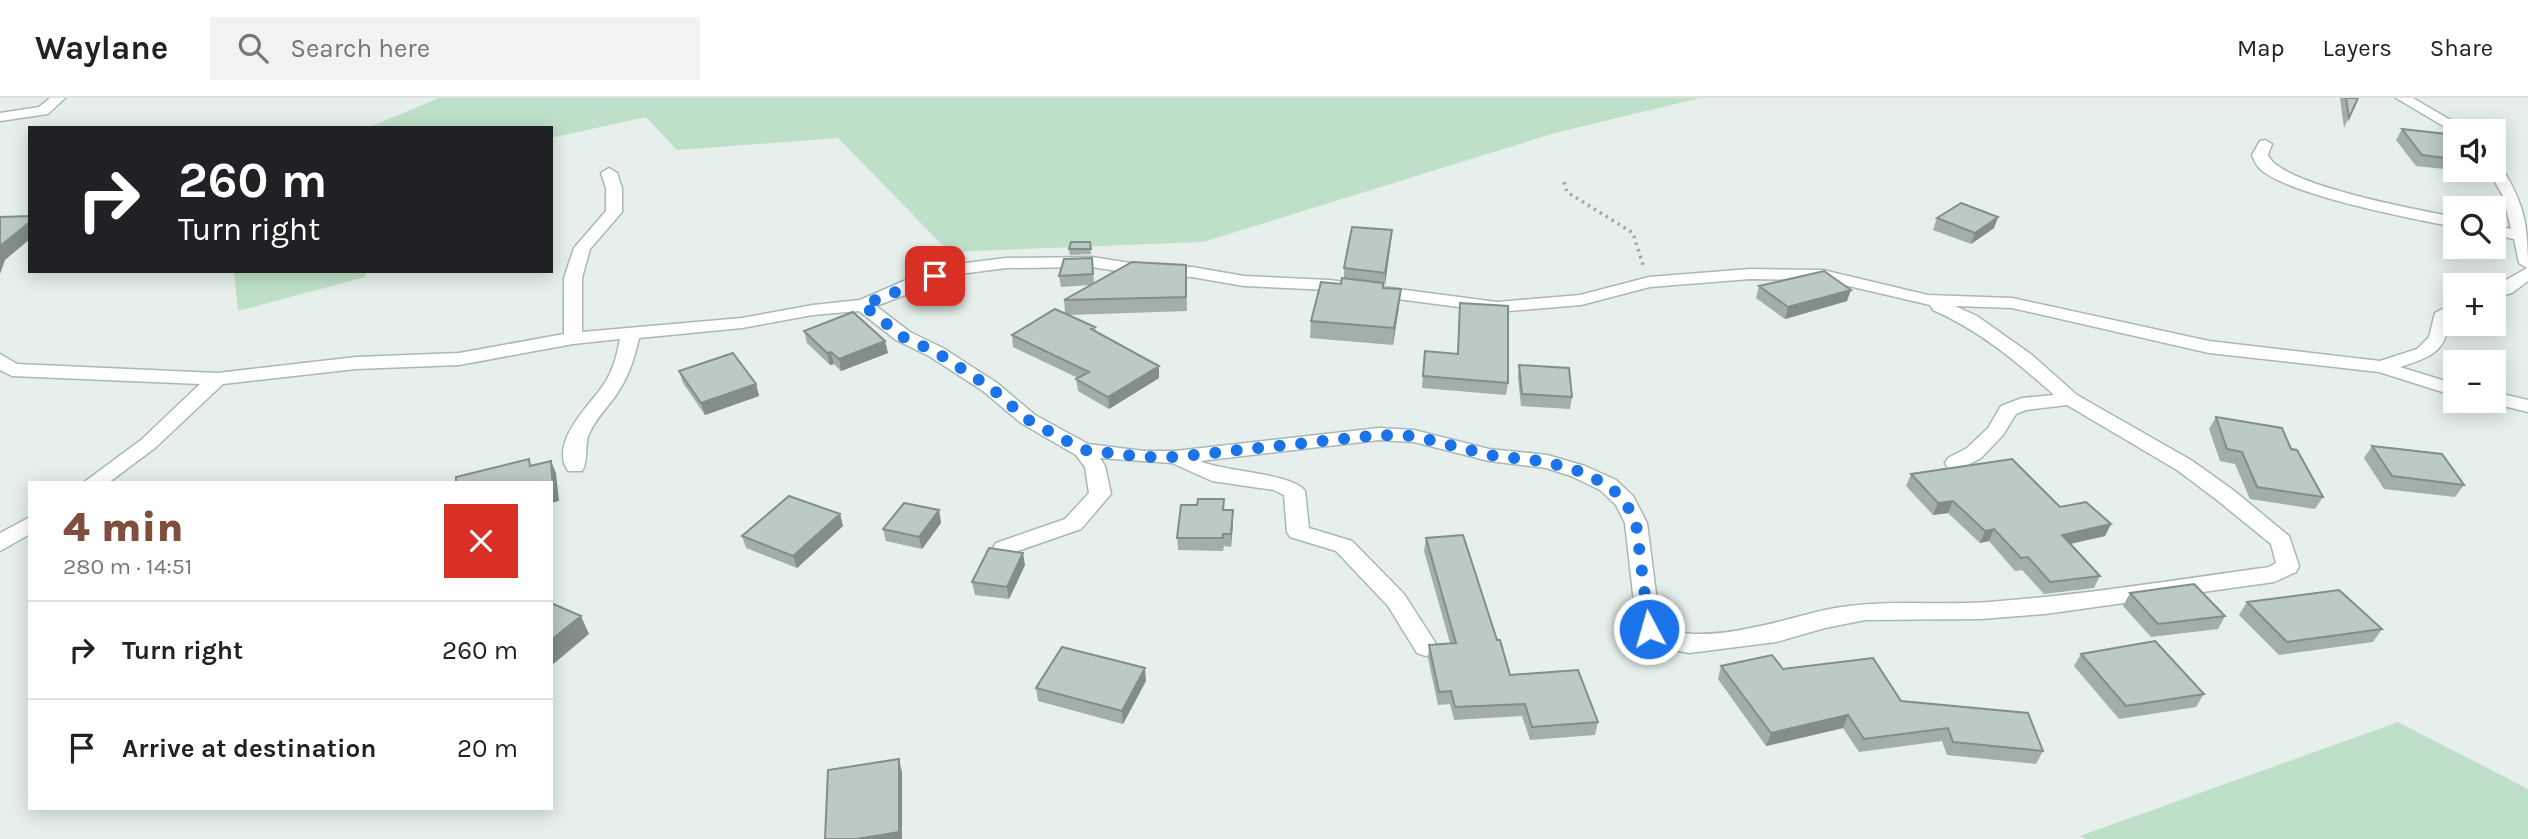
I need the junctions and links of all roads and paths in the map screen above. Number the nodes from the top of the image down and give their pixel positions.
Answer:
1 (58, 98) edge
2 (2403, 98) edge
3 (0, 117) edge
4 (2443, 120) edge
5 (2265, 144) dead end
6 (609, 173) dead end
7 (1564, 182) dead end
8 (2503, 182) edge
9 (2443, 219) edge
10 (2506, 233) edge
11 (2521, 236) junction
12 (2528, 262) edge
13 (2528, 273) edge
14 (1649, 282) junction
15 (2506, 289) edge
16 (1928, 300) junction
17 (863, 305) junction
18 (2443, 316) edge
19 (631, 333) junction
20 (573, 338) junction
21 (0, 360) edge
22 (2381, 367) junction
23 (217, 379) junction
24 (2443, 386) edge
25 (2070, 399) junction
26 (2506, 401) edge
27 (2528, 406) edge
28 (1083, 450) junction
29 (1175, 457) junction
30 (1955, 463) dead end
31 (575, 466) dead end
32 (97, 481) edge
33 (28, 525) edge
34 (0, 543) edge
35 (1004, 548) edge
36 (1426, 647) edge

1 - 3 street
2 - 4 street
5 - 9 street
6 - 20 street
7 - 14 path
8 - 11 street
10 - 11 street
11 - 12 street
13 - 15 street
14 - 16 street
14 - 17 street
16 - 22 street
16 - 25 street
17 - 19 street
17 - 28 street
18 - 22 street
19 - 20 street
19 - 31 street
20 - 23 street
21 - 23 street
22 - 24 street
23 - 32 street
25 - 29 street
25 - 30 street
26 - 27 street
28 - 29 street
28 - 35 street
29 - 36 street
33 - 34 street

